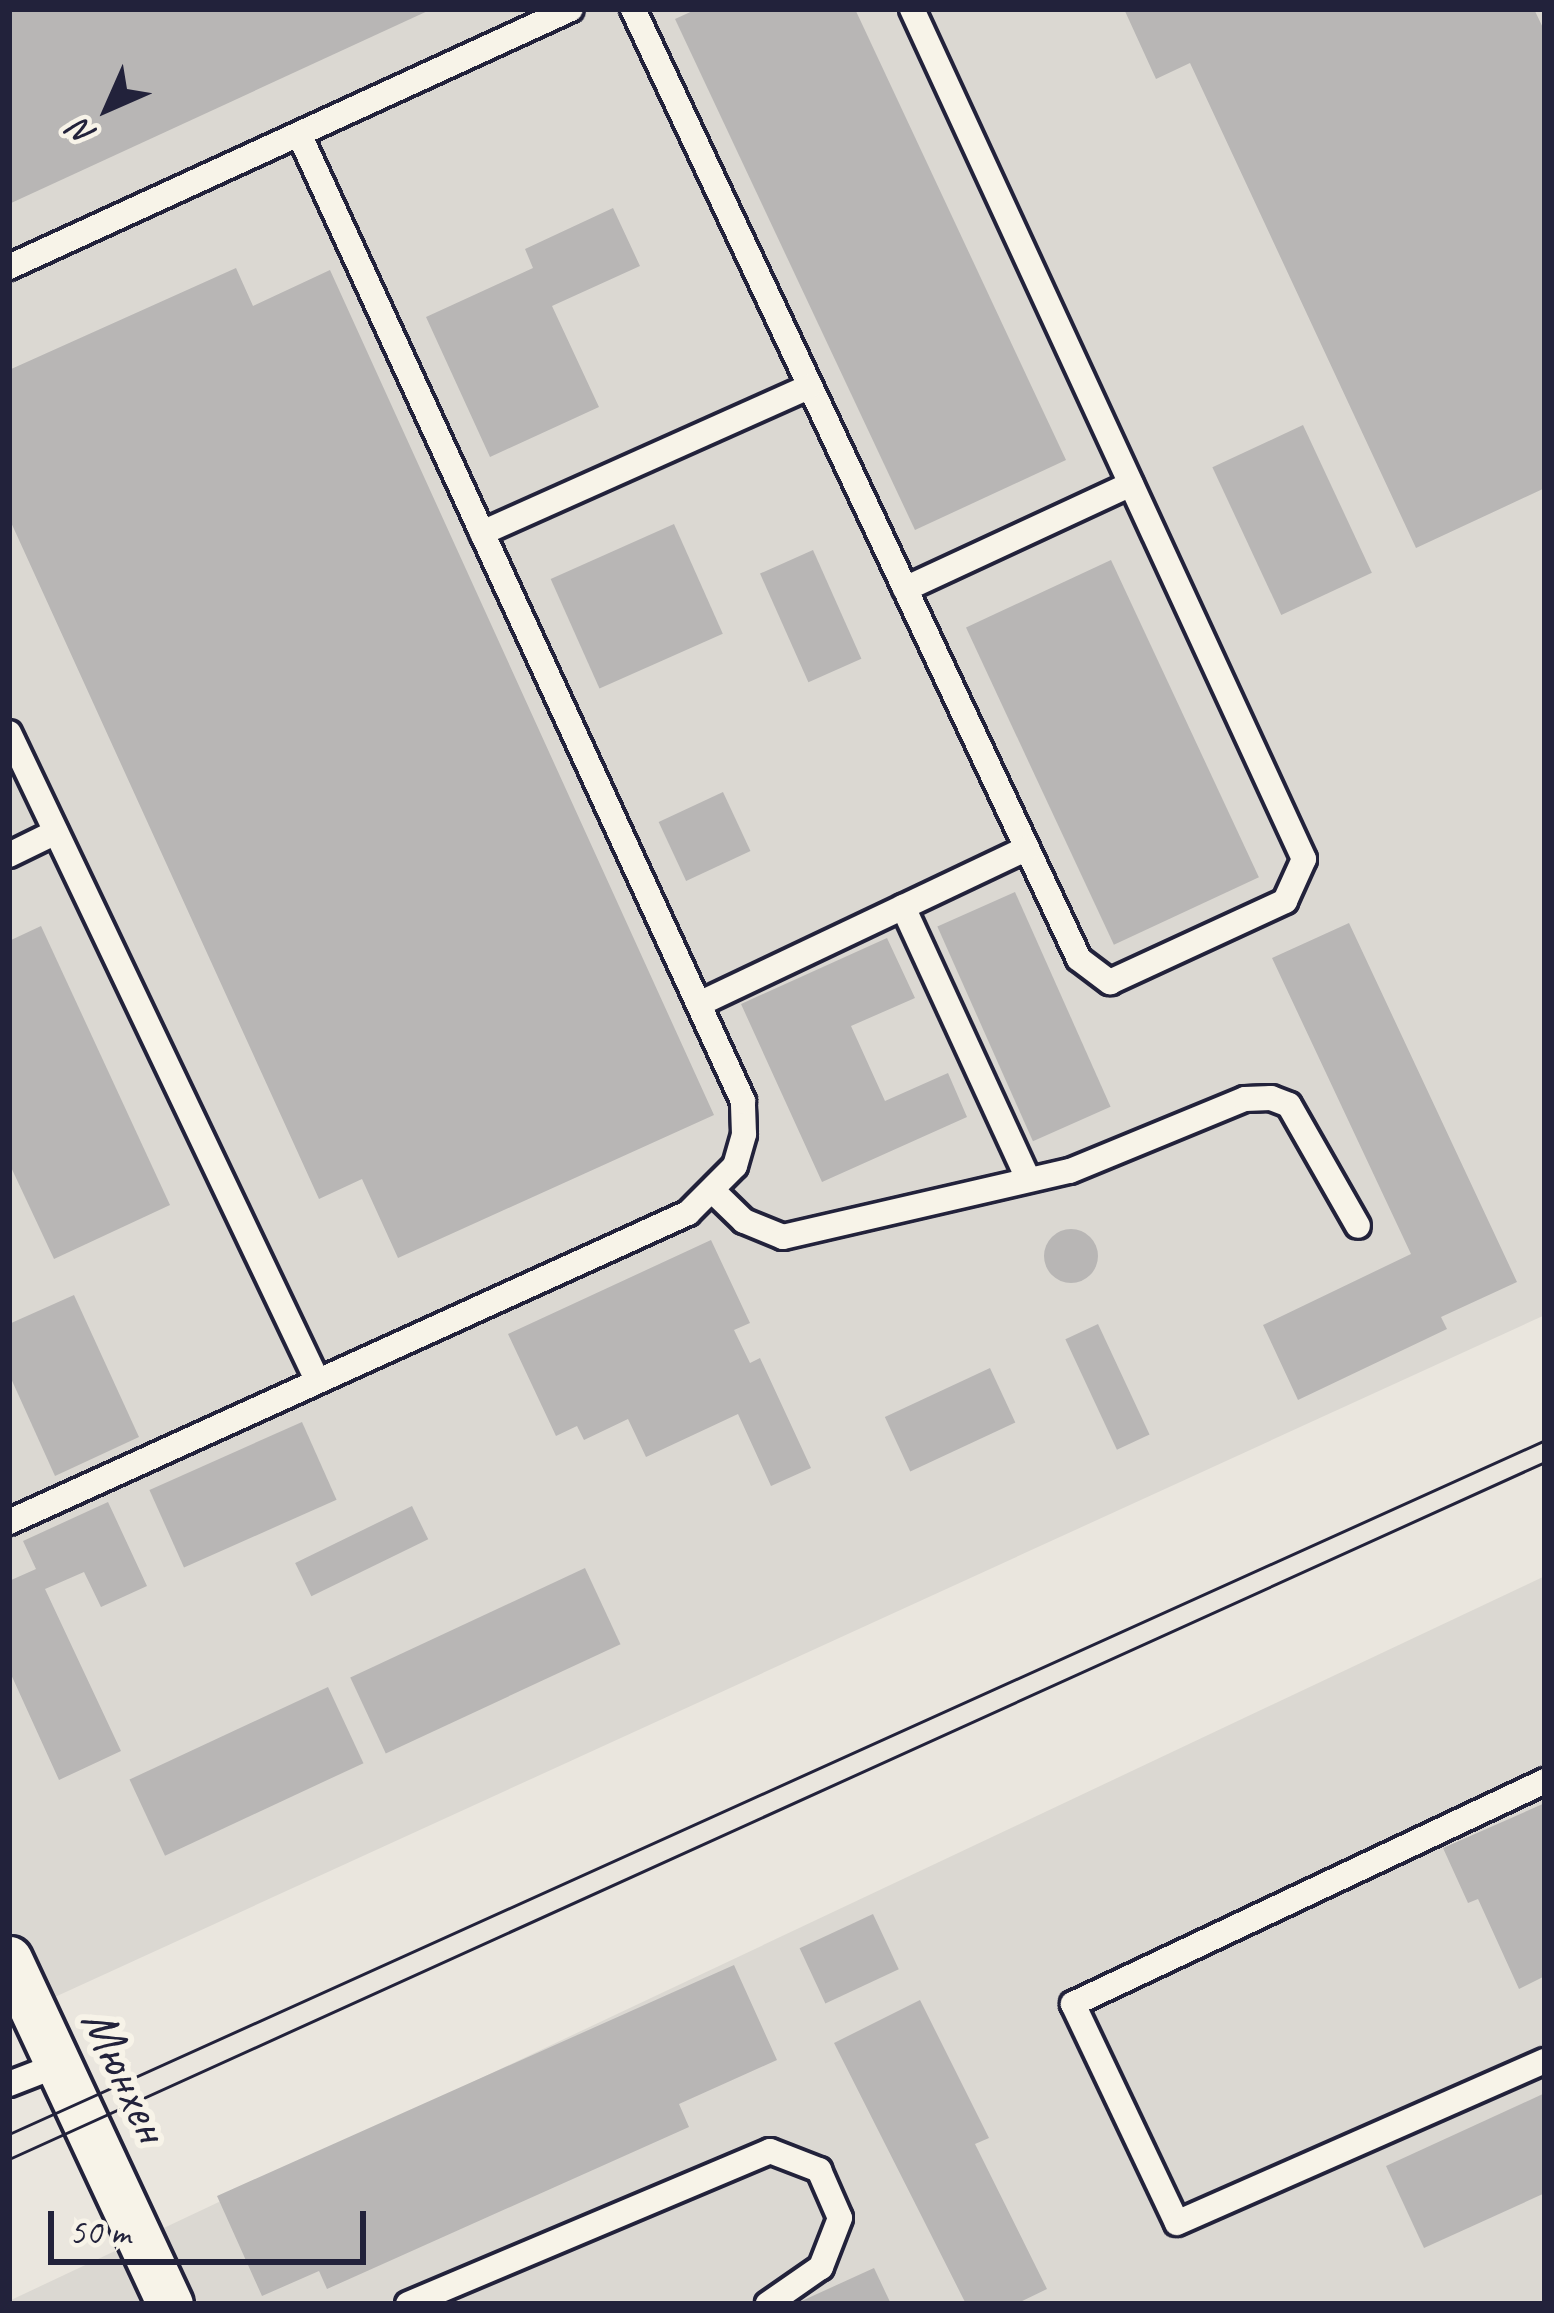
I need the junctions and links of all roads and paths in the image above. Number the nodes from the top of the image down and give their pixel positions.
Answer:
1 (571, 9) edge
2 (634, 9) edge
3 (912, 9) edge
4 (299, 134) junction
5 (9, 266) edge
6 (810, 386) junction
7 (1131, 484) junction
8 (482, 532) junction
9 (905, 589) junction
10 (9, 733) edge
11 (56, 832) junction
12 (1027, 848) junction
13 (9, 855) edge
14 (903, 907) junction
15 (699, 1004) junction
16 (1028, 1176) junction
17 (715, 1193) junction
18 (1358, 1226) dead end
19 (316, 1381) junction
20 (9, 1522) edge
21 (1545, 1781) edge
22 (9, 1959) edge
23 (1545, 2061) edge
24 (58, 2065) junction
25 (9, 2084) edge
26 (170, 2304) edge
27 (408, 2304) edge
28 (768, 2304) edge

1 - 4 lane
2 - 6 lane
3 - 7 lane
4 - 5 lane
4 - 8 lane
6 - 8 lane
6 - 9 lane
7 - 9 lane
7 - 12 lane
8 - 15 lane
9 - 12 lane
10 - 11 lane
11 - 13 lane
11 - 19 lane
12 - 14 lane
14 - 15 lane
14 - 16 lane
15 - 17 lane
16 - 17 lane
16 - 18 lane
17 - 19 lane
19 - 20 lane
21 - 23 lane
22 - 24 street, Мюнхен
24 - 25 lane
24 - 26 street, Мюнхен
27 - 28 lane

